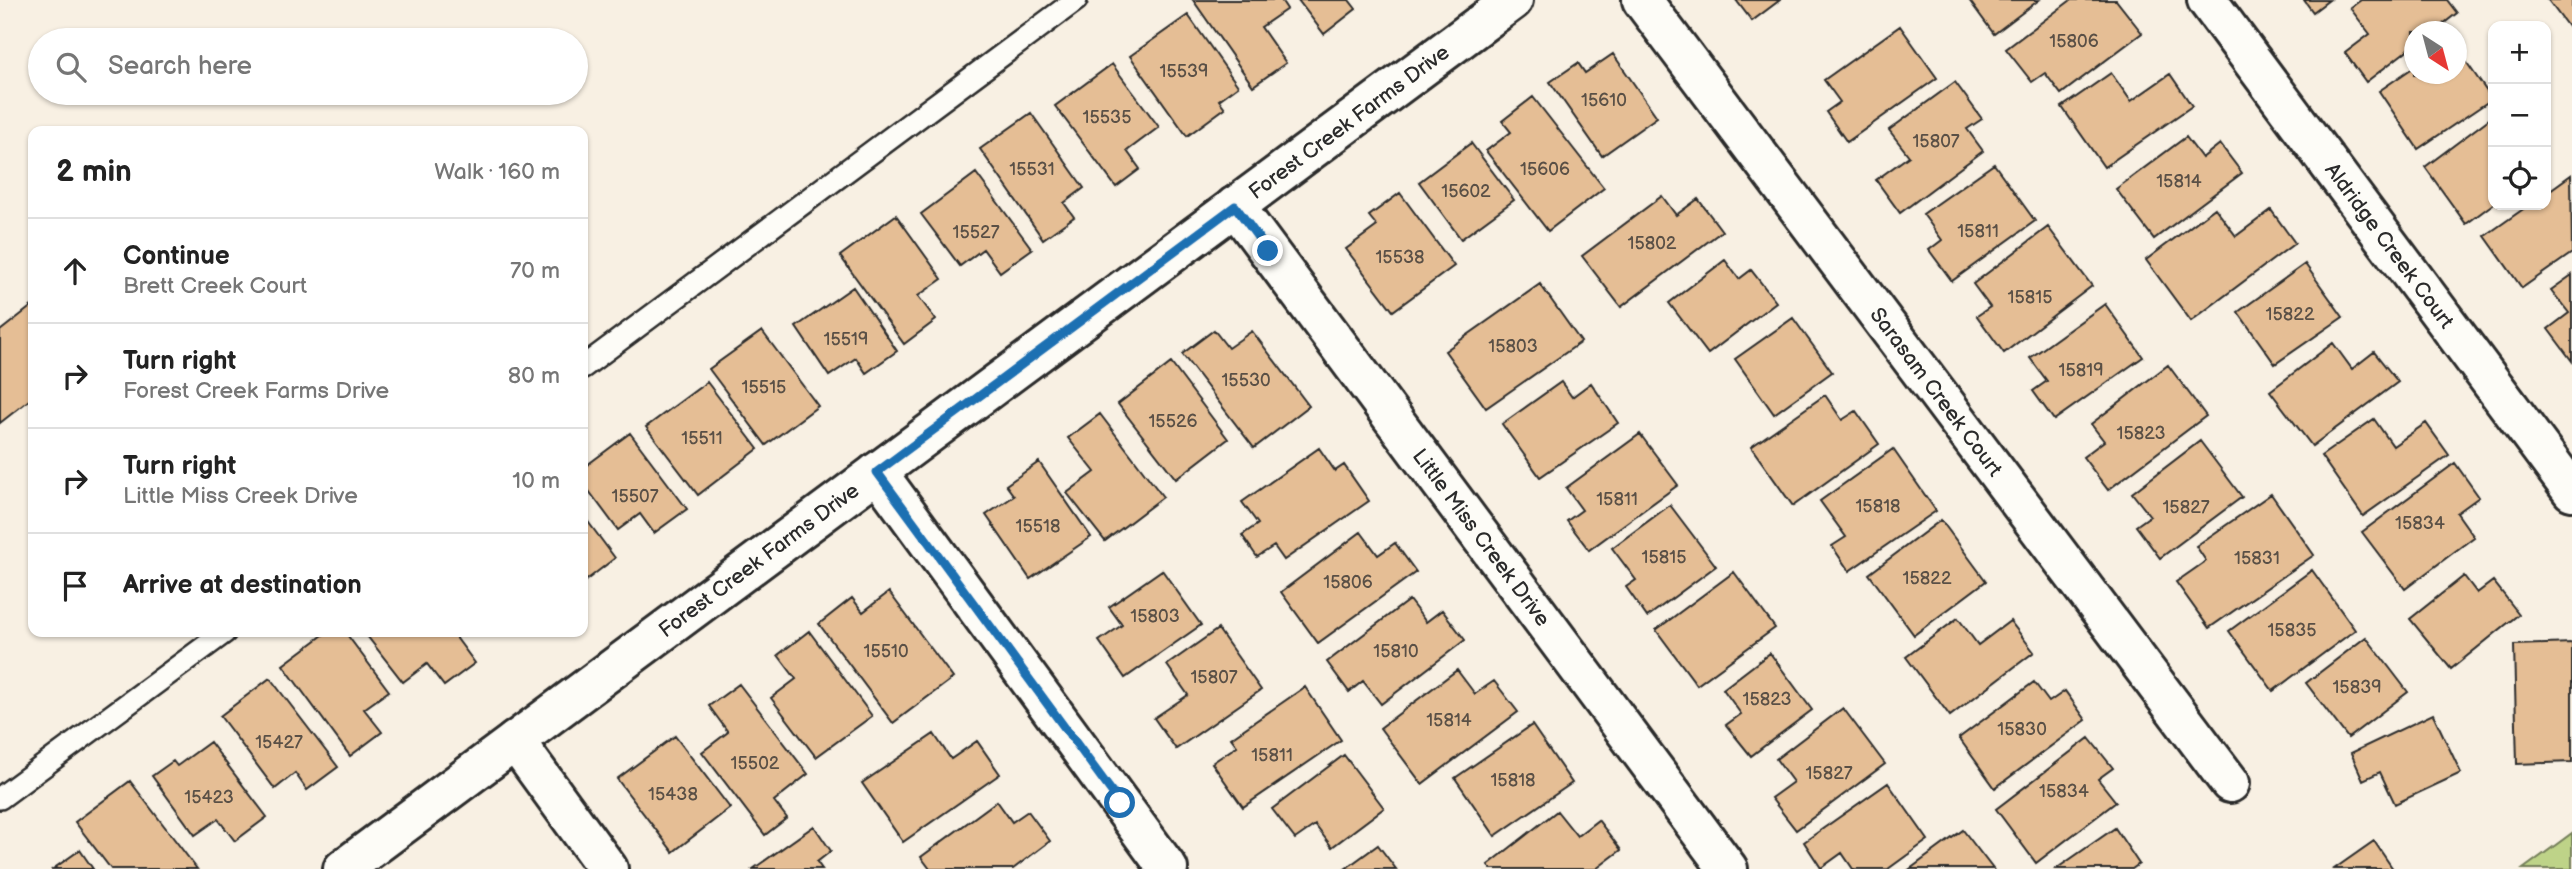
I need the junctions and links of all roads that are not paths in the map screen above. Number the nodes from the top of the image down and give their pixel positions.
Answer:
1 (1076, 0) edge
2 (1513, 0) edge
3 (1642, 0) edge
4 (2207, 0) edge
5 (1235, 206) junction
6 (588, 363) edge
7 (877, 472) junction
8 (2572, 491) edge
9 (218, 637) edge
10 (515, 741) junction
11 (2230, 783) dead end
12 (0, 798) edge
13 (343, 869) edge
14 (608, 869) edge
15 (1168, 869) edge
16 (1728, 869) edge

1 - 6 lane
2 - 5 street, Forest Creek Farms Drive
3 - 11 street, Sarasam Creek Court
4 - 8 street, Aldridge Creek Court
5 - 7 street, Forest Creek Farms Drive
5 - 16 street, Little Miss Creek Drive
7 - 10 street, Forest Creek Farms Drive
7 - 15 street
9 - 12 lane
10 - 13 street, Forest Creek Farms Drive
10 - 14 street

